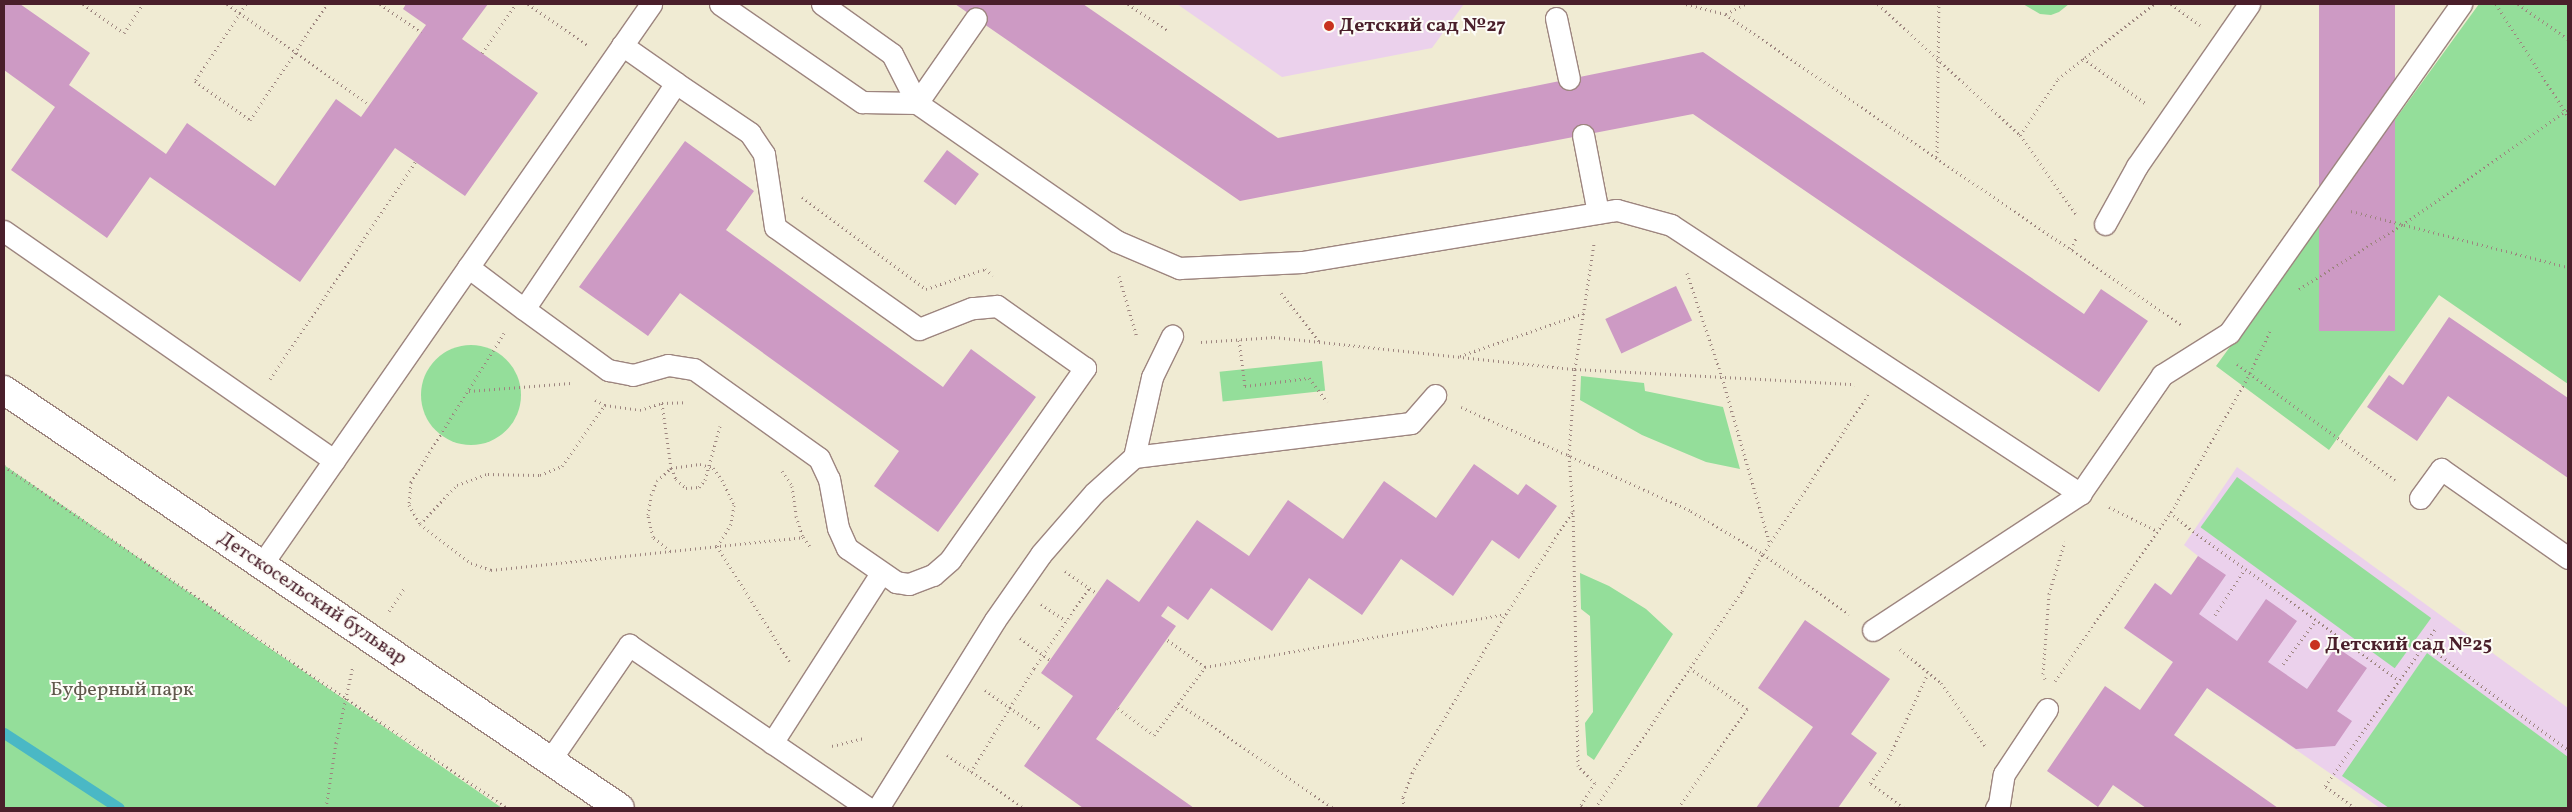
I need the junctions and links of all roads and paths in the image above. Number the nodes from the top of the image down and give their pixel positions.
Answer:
1 (83, 4) edge
2 (143, 4) edge
3 (227, 4) edge
4 (246, 4) edge
5 (327, 4) edge
6 (380, 4) edge
7 (516, 4) edge
8 (528, 4) edge
9 (651, 4) edge
10 (720, 4) edge
11 (822, 4) edge
12 (1128, 4) edge
13 (1686, 4) edge
14 (1745, 4) edge
15 (1878, 4) edge
16 (1939, 4) edge
17 (2154, 4) edge
18 (2249, 4) edge
19 (2496, 4) edge
20 (2518, 4) edge
21 (2458, 5) edge
22 (239, 13) junction
23 (1725, 14) junction
24 (976, 18) dead end
25 (1556, 18) dead end
26 (1168, 31) dead end
27 (421, 32) dead end
28 (2568, 39) edge
29 (295, 52) junction
30 (482, 54) dead end
31 (616, 54) junction
32 (2083, 58) junction
33 (1938, 60) junction
34 (1570, 79) dead end
35 (676, 84) junction
36 (917, 103) junction
37 (370, 104) dead end
38 (2567, 110) edge
39 (2568, 116) edge
40 (2168, 120) junction
41 (1583, 135) dead end
42 (2020, 135) junction
43 (1936, 157) junction
44 (416, 162) dead end
45 (795, 192) dead end
46 (2320, 204) junction
47 (1598, 213) junction
48 (2078, 217) dead end
49 (2104, 224) dead end
50 (1671, 225) junction
51 (2402, 225) junction
52 (4, 231) edge
53 (2079, 233) dead end
54 (1116, 241) junction
55 (2071, 249) junction
56 (1259, 265) junction
57 (2568, 266) edge
58 (468, 267) junction
59 (1000, 280) dead end
60 (2295, 292) dead end
61 (517, 303) junction
62 (1584, 312) junction
63 (2275, 322) dead end
64 (504, 333) junction
65 (1172, 336) dead end
66 (511, 338) dead end
67 (1239, 340) junction
68 (1200, 342) dead end
69 (1319, 342) junction
70 (2211, 344) junction
71 (1458, 357) junction
72 (1887, 367) junction
73 (1575, 369) junction
74 (1154, 372) junction
75 (2250, 374) junction
76 (563, 377) dead end
77 (1722, 377) junction
78 (571, 382) junction
79 (1875, 385) junction
80 (576, 387) dead end
81 (4, 390) edge
82 (468, 391) junction
83 (588, 395) dead end
84 (1435, 395) joint
85 (662, 402) junction
86 (253, 404) junction
87 (605, 405) junction
88 (693, 407) dead end
89 (713, 421) dead end
90 (720, 426) junction
91 (1348, 431) junction
92 (727, 432) dead end
93 (1569, 455) junction
94 (1134, 457) junction
95 (334, 460) junction
96 (4, 466) edge
97 (775, 466) dead end
98 (709, 467) junction
99 (672, 468) junction
100 (2080, 494) junction
101 (2420, 498) joint
102 (1573, 511) junction
103 (2170, 512) junction
104 (420, 524) junction
105 (2157, 531) junction
106 (803, 536) junction
107 (1770, 544) junction
108 (717, 546) junction
109 (670, 551) junction
110 (814, 551) dead end
111 (1041, 554) junction
112 (1763, 554) junction
113 (2568, 558) edge
114 (262, 564) junction
115 (2245, 569) junction
116 (881, 573) junction
117 (1089, 588) junction
118 (1097, 593) dead end
119 (1506, 614) junction
120 (2215, 614) dead end
121 (995, 620) junction
122 (2316, 620) junction
123 (2436, 628) dead end
124 (1873, 630) junction
125 (1166, 640) dead end
126 (2425, 644) junction
127 (1043, 654) junction
128 (1050, 660) dead end
129 (2283, 664) dead end
130 (1205, 667) junction
131 (1690, 668) junction
132 (961, 673) junction
133 (1928, 673) junction
134 (350, 677) dead end
135 (2399, 680) junction
136 (807, 689) junction
137 (345, 698) junction
138 (2048, 699) junction
139 (1178, 703) junction
140 (1010, 707) junction
141 (1118, 708) dead end
142 (788, 719) junction
143 (1040, 728) dead end
144 (922, 737) junction
145 (863, 738) dead end
146 (772, 743) junction
147 (2568, 750) edge
148 (550, 760) junction
149 (971, 772) junction
150 (2004, 774) junction
151 (882, 806) edge
152 (1580, 807) edge
153 (326, 808) edge
154 (507, 808) edge
155 (620, 808) edge
156 (1024, 808) edge
157 (1333, 808) edge
158 (1404, 808) edge
159 (1586, 808) edge
160 (1595, 808) edge
161 (1678, 808) edge
162 (1904, 808) edge
163 (1996, 808) edge
164 (2355, 808) edge

1 - 2 path
3 - 22 path
4 - 22 path
5 - 29 path
6 - 27 path
7 - 30 path
8 - 31 path
9 - 31 lane
10 - 36 lane
11 - 36 lane
12 - 26 path
13 - 23 path
14 - 23 path
15 - 33 path
16 - 33 path
17 - 32 path
18 - 40 lane
19 - 38 path
20 - 28 path
21 - 46 lane
22 - 29 path
22 - 29 path
23 - 43 path
24 - 36 lane
25 - 34 lane
29 - 37 path
31 - 35 lane
31 - 58 lane
32 - 40 path
32 - 42 path
33 - 42 path
33 - 43 path
35 - 61 lane
35 - 116 lane
36 - 54 lane
38 - 39 path
38 - 51 path
40 - 49 lane
41 - 47 lane
42 - 48 path
43 - 55 path
44 - 86 path
45 - 59 path
46 - 51 path
46 - 70 lane
47 - 50 lane
47 - 56 lane
47 - 62 path
50 - 72 lane
50 - 77 path
51 - 57 path
51 - 60 path
52 - 86 lane
53 - 55 path
54 - 56 lane
54 - 74 path
55 - 70 path
56 - 69 path
58 - 61 lane
58 - 95 lane
61 - 64 path
61 - 116 lane
62 - 71 path
62 - 73 path
63 - 75 path
64 - 66 path
64 - 82 path
65 - 74 lane
67 - 68 path
67 - 69 path
67 - 91 path
69 - 71 path
70 - 75 path
70 - 100 lane
71 - 73 path
72 - 79 path
72 - 100 lane
73 - 77 path
73 - 93 path
74 - 94 lane
75 - 101 path
75 - 103 path
76 - 78 path
77 - 79 path
77 - 107 path
78 - 80 path
78 - 82 path
79 - 107 path
81 - 114 street, Детскосельский бульвар
82 - 104 path
83 - 87 path
84 - 91 lane
84 - 93 path
85 - 87 path
85 - 88 path
85 - 99 path
86 - 95 lane
87 - 104 path
89 - 90 path
90 - 92 path
90 - 98 path
91 - 94 lane
93 - 102 path
93 - 112 path
94 - 111 lane
95 - 114 lane
96 - 137 path
97 - 106 path
98 - 99 path
98 - 99 path
98 - 108 path
99 - 109 path
100 - 105 path
100 - 124 lane
100 - 138 path
101 - 113 lane
102 - 119 path
102 - 152 path
103 - 105 path
103 - 115 path
104 - 109 path
105 - 138 path
106 - 108 path
106 - 110 path
107 - 112 path
108 - 109 path
108 - 136 path
111 - 117 path
111 - 121 lane
112 - 124 path
112 - 131 path
114 - 148 street, Детскосельский бульвар
115 - 120 path
115 - 122 path
116 - 136 lane
117 - 118 path
117 - 127 path
119 - 130 path
119 - 158 path
121 - 127 path
121 - 132 lane
122 - 129 path
122 - 135 path
123 - 126 path
124 - 133 path
125 - 130 path
126 - 135 path
126 - 147 path
127 - 128 path
127 - 140 path
130 - 139 path
131 - 160 path
131 - 161 path
132 - 140 path
132 - 144 lane
133 - 150 path
133 - 162 path
134 - 137 path
135 - 164 path
136 - 142 lane
137 - 153 path
137 - 154 path
138 - 150 lane
139 - 141 path
139 - 157 path
140 - 143 path
140 - 149 path
142 - 145 path
142 - 146 lane
144 - 149 path
144 - 151 lane
146 - 148 lane
146 - 151 lane
148 - 155 street, Детскосельский бульвар
149 - 156 path
150 - 163 lane
152 - 159 path

